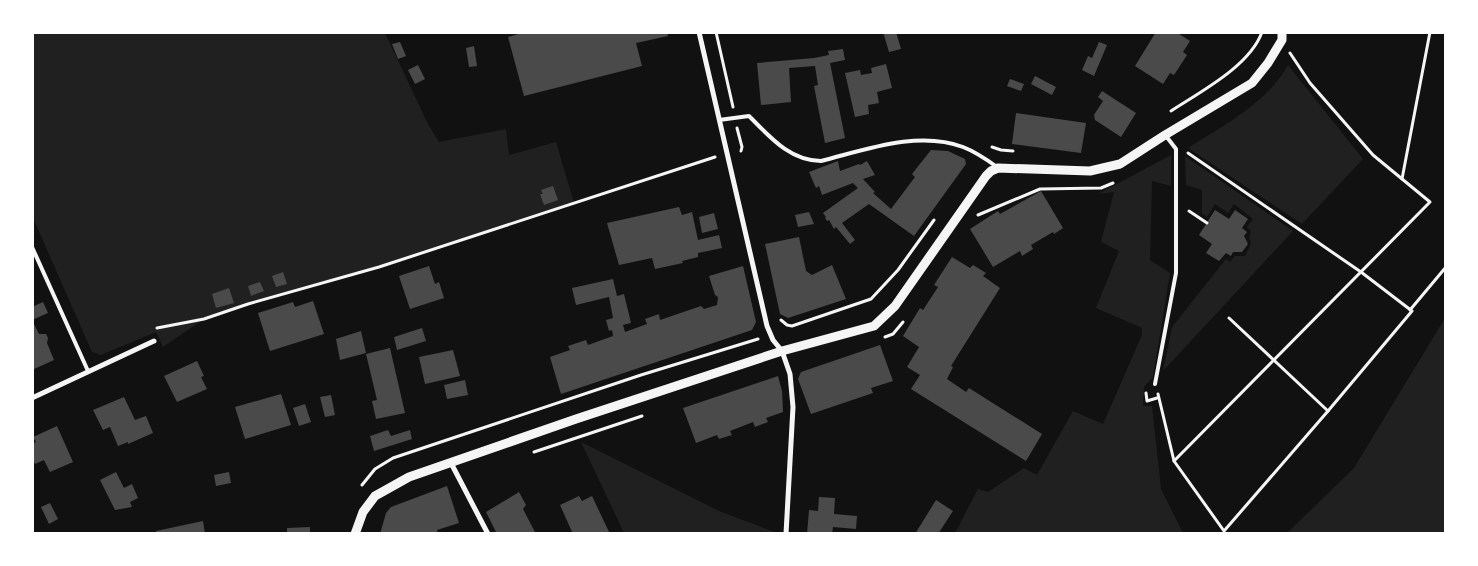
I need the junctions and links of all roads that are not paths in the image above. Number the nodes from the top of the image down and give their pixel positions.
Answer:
1 (698, 32) edge
2 (1282, 36) edge
3 (719, 120) junction
4 (1165, 135) junction
5 (998, 168) junction
6 (32, 248) edge
7 (154, 341) dead end
8 (782, 351) junction
9 (88, 371) junction
10 (1156, 384) road end
11 (32, 398) edge
12 (451, 463) junction
13 (355, 534) edge
14 (488, 534) edge
15 (786, 534) edge

1 - 3 street
2 - 4 street
3 - 5 lane
3 - 8 street
4 - 5 street
4 - 10 lane
5 - 8 street
6 - 9 lane
7 - 9 street
8 - 12 street
8 - 15 street
9 - 11 street
12 - 13 street
12 - 14 street

